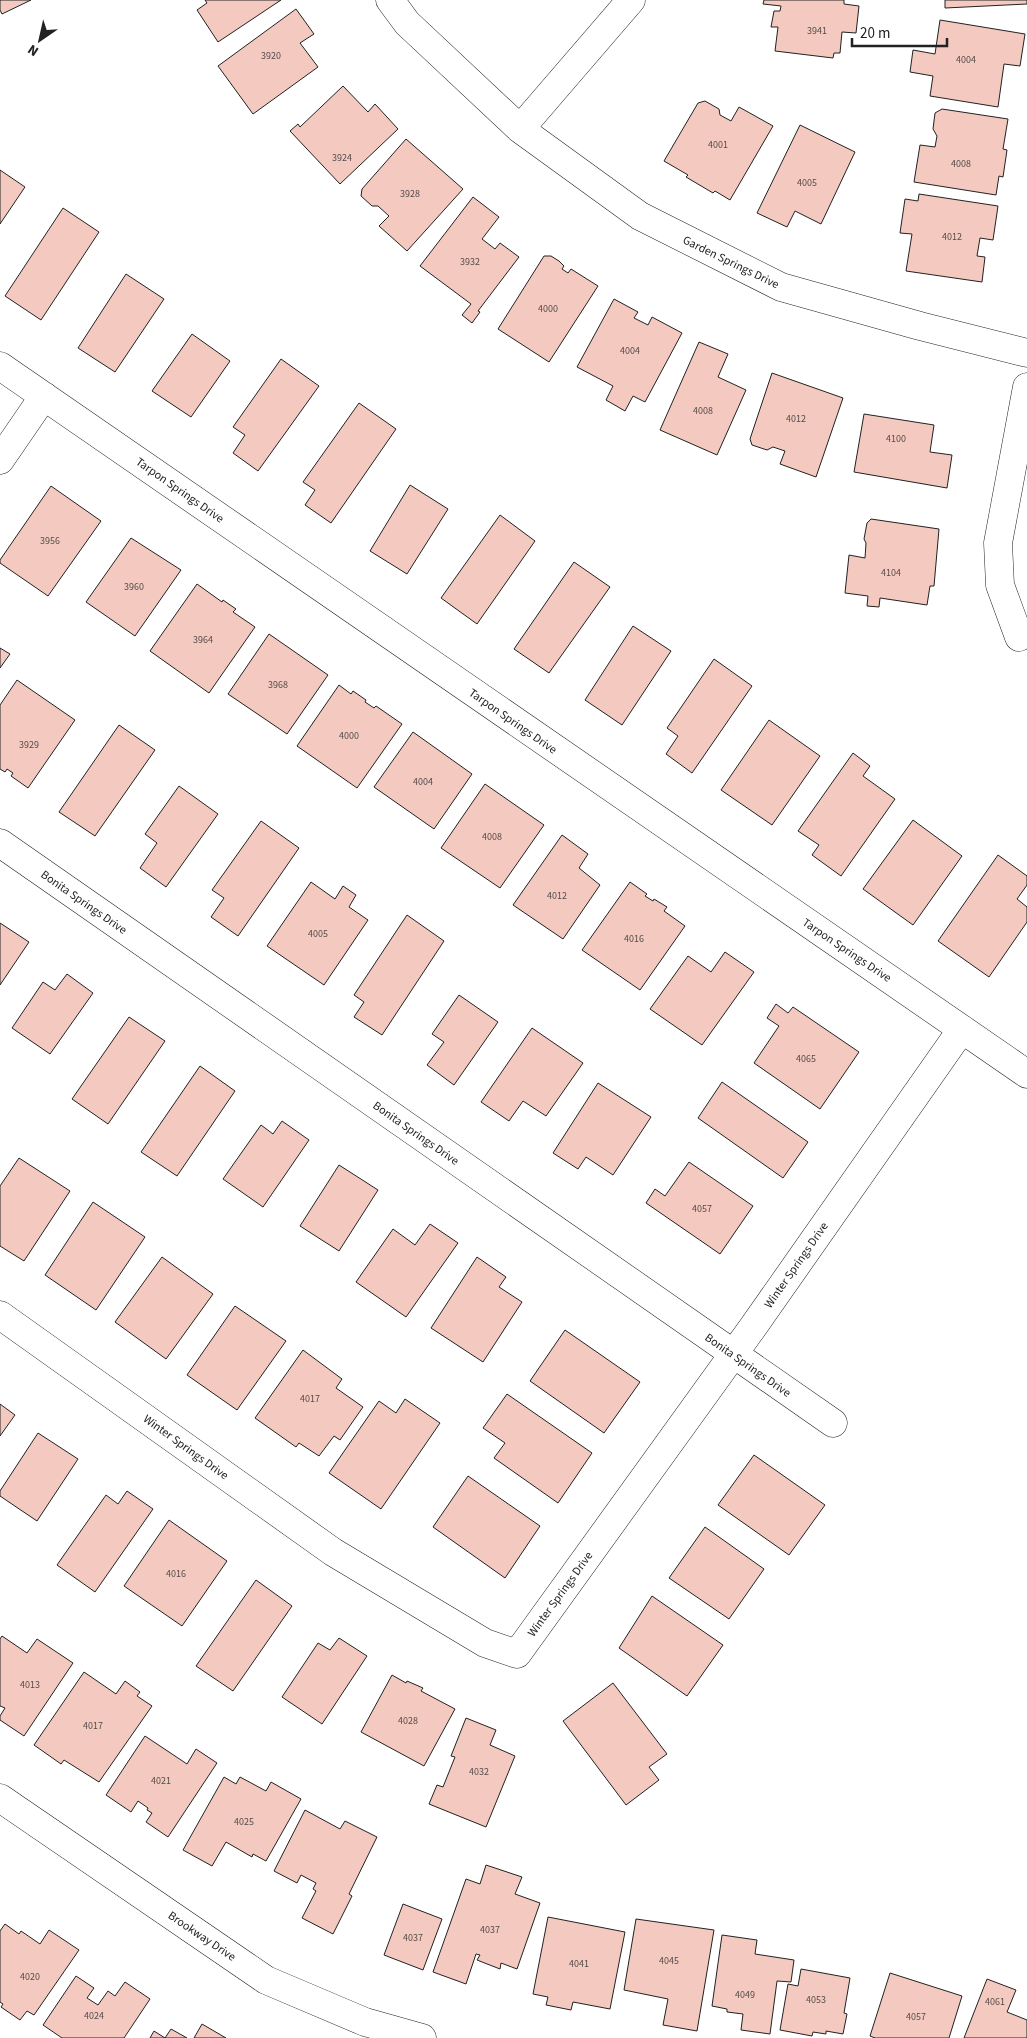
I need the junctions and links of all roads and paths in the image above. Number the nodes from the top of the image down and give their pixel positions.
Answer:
1 (390, 0) edge
2 (631, 0) edge
3 (520, 129) junction
4 (1027, 353) edge
5 (0, 366) edge
6 (1027, 387) edge
7 (44, 396) junction
8 (0, 460) edge
9 (1019, 637) dead end
10 (0, 843) edge
11 (962, 1029) junction
12 (1027, 1074) edge
13 (0, 1315) edge
14 (733, 1354) junction
15 (832, 1423) dead end
16 (0, 1798) edge
17 (422, 2038) edge

1 - 3 street, Garden Springs Drive
2 - 3 street
3 - 4 street, Garden Springs Drive
5 - 7 street, Tarpon Springs Drive
6 - 9 street
7 - 8 street
7 - 11 street, Tarpon Springs Drive
10 - 14 street, Bonita Springs Drive
11 - 12 street, Tarpon Springs Drive
11 - 14 street, Winter Springs Drive
13 - 14 street, Winter Springs Drive
14 - 15 street, Bonita Springs Drive
16 - 17 street, Brookway Drive

